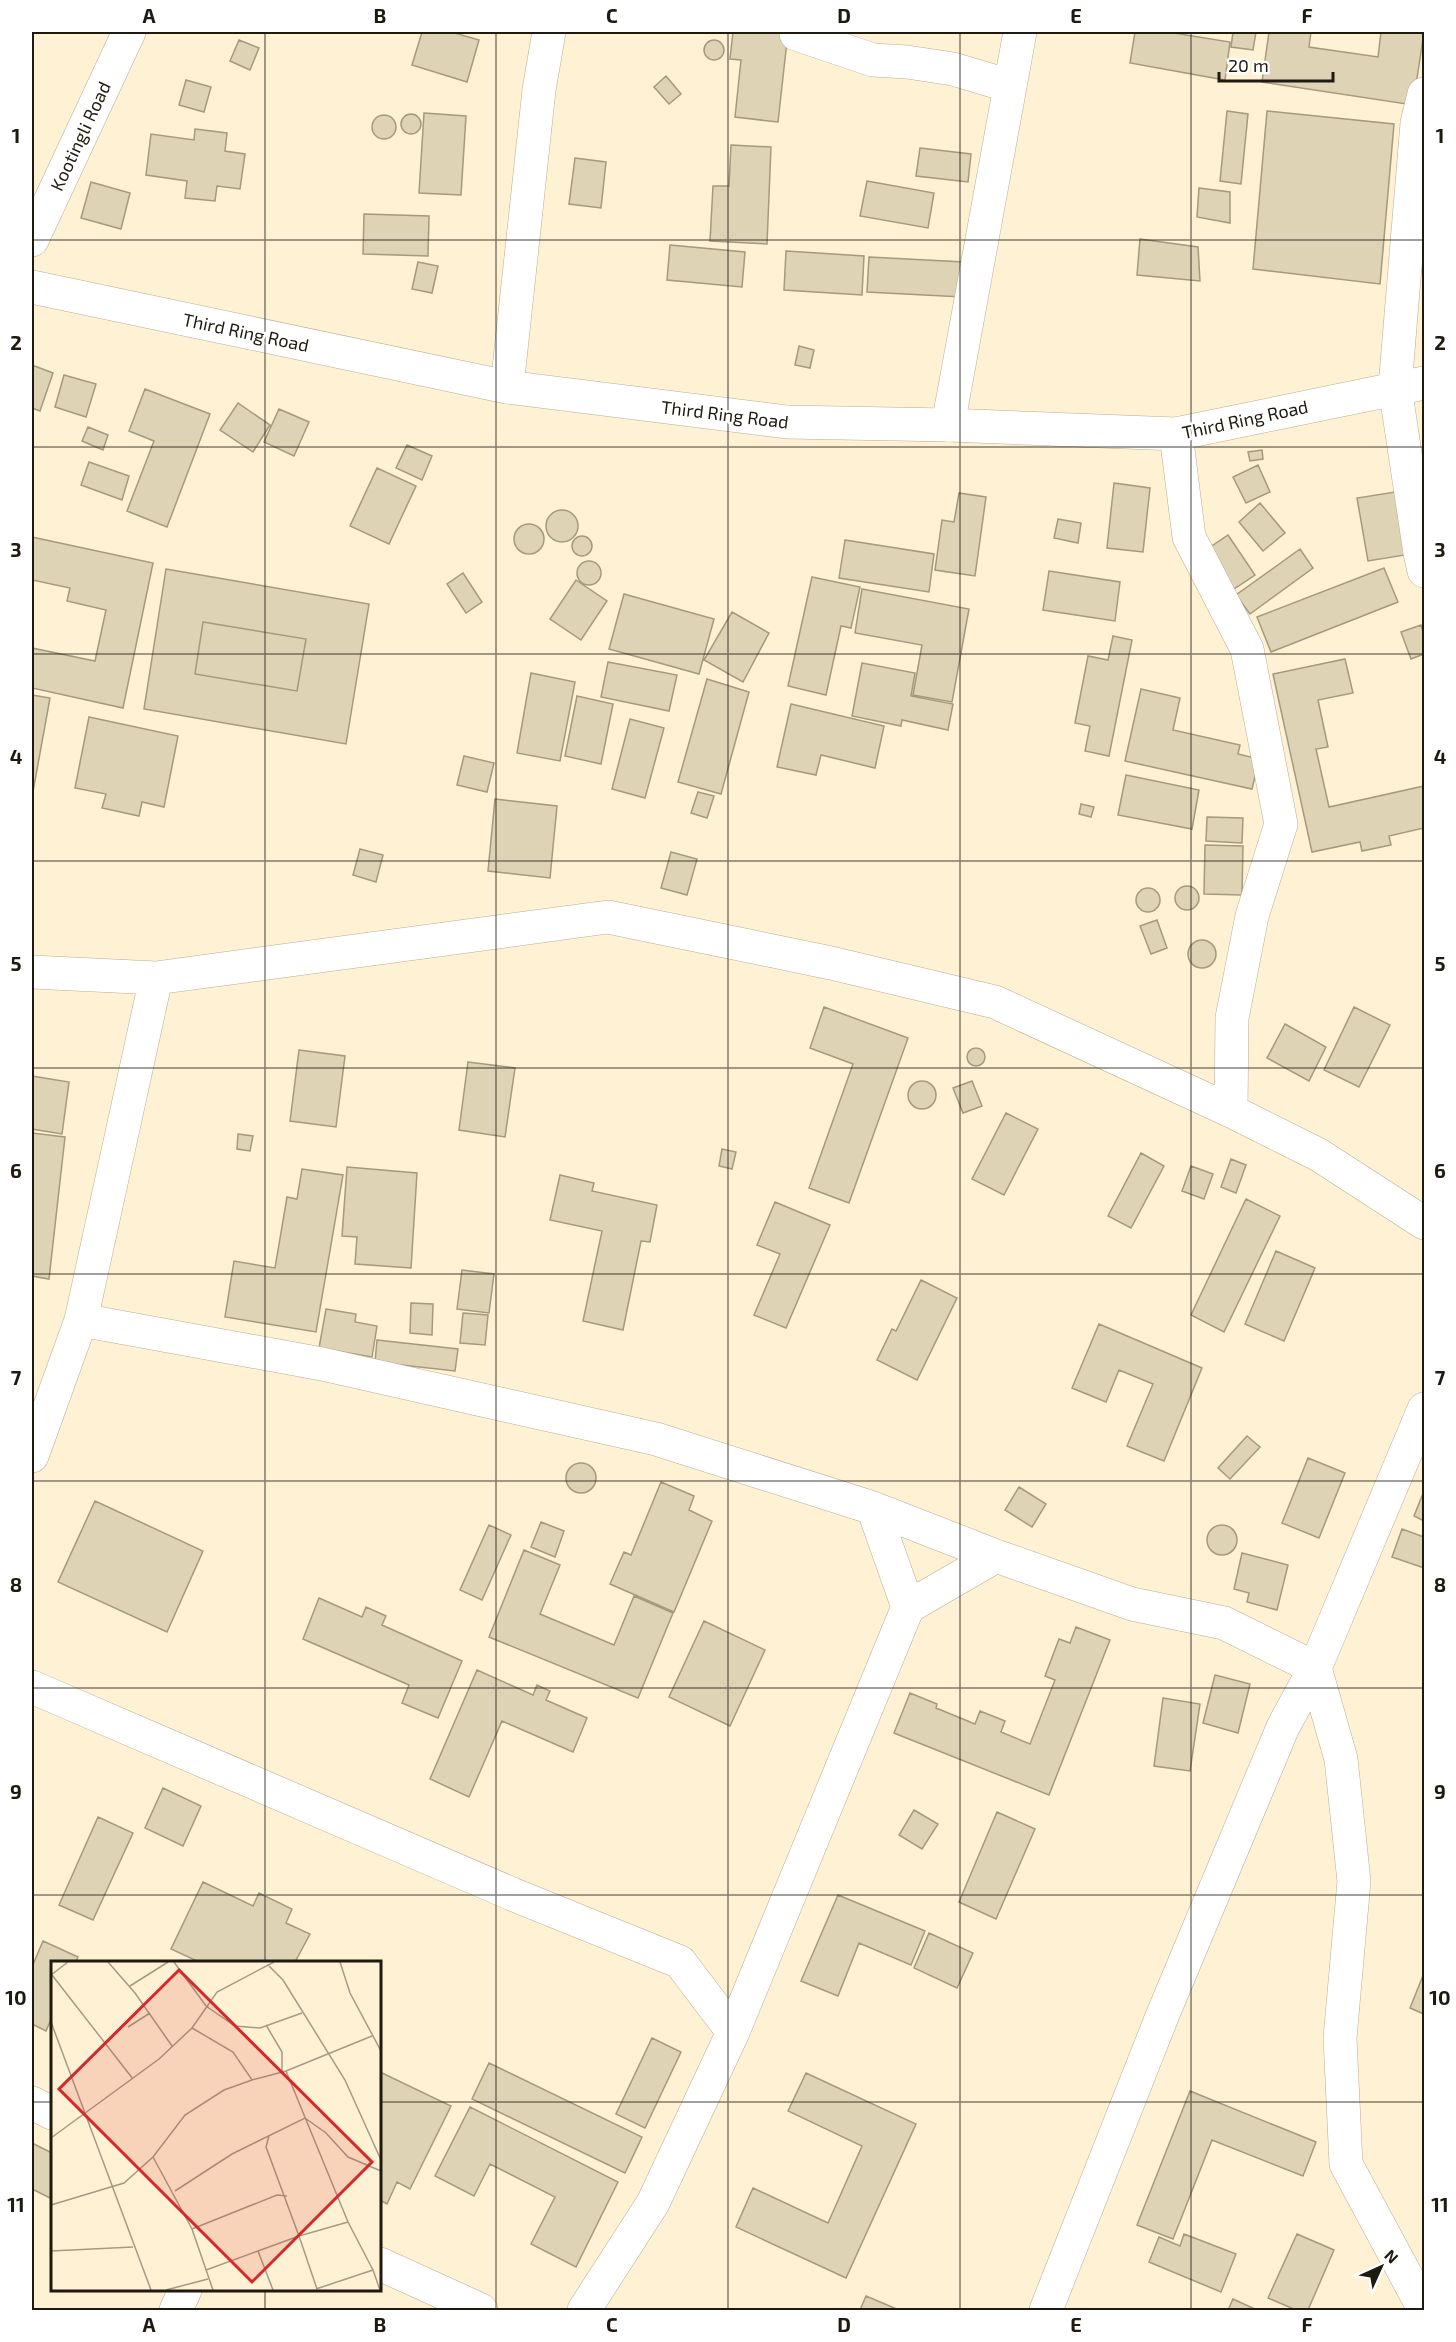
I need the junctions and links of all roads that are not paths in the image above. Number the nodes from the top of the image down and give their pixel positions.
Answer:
1 (129, 32) edge
2 (549, 32) edge
3 (1020, 32) edge
4 (796, 34) dead end
5 (1010, 86) junction
6 (1425, 94) edge
7 (32, 240) edge
8 (32, 287) edge
9 (1410, 385) edge
10 (507, 387) junction
11 (948, 425) junction
12 (1176, 434) junction
13 (1425, 571) edge
14 (32, 972) edge
15 (156, 978) junction
16 (1231, 1112) junction
17 (1425, 1223) edge
18 (81, 1320) junction
19 (1425, 1409) edge
20 (32, 1456) edge
21 (873, 1508) junction
22 (996, 1556) junction
23 (908, 1607) junction
24 (1315, 1668) junction
25 (32, 1687) edge
26 (733, 2032) junction
27 (32, 2103) edge
28 (51, 2112) edge
29 (381, 2264) edge
30 (184, 2291) edge
31 (1425, 2309) edge
32 (176, 2310) edge
33 (481, 2310) edge
34 (584, 2310) edge
35 (1046, 2310) edge

1 - 7 street, Kootingli Road
2 - 10 street
3 - 5 street
4 - 5 street
5 - 11 street
6 - 9 street
8 - 10 street, Third Ring Road
9 - 12 street, Third Ring Road
9 - 13 street
10 - 11 street, Third Ring Road
11 - 12 street, Third Ring Road
12 - 16 street
14 - 15 street
15 - 16 street
15 - 18 street
16 - 17 street
18 - 20 street
18 - 21 street
19 - 24 street
21 - 22 street
21 - 23 street
22 - 23 street
22 - 24 street
23 - 26 street
24 - 31 street
24 - 35 street
25 - 26 street
26 - 34 street
27 - 28 street
29 - 33 street
30 - 32 street

